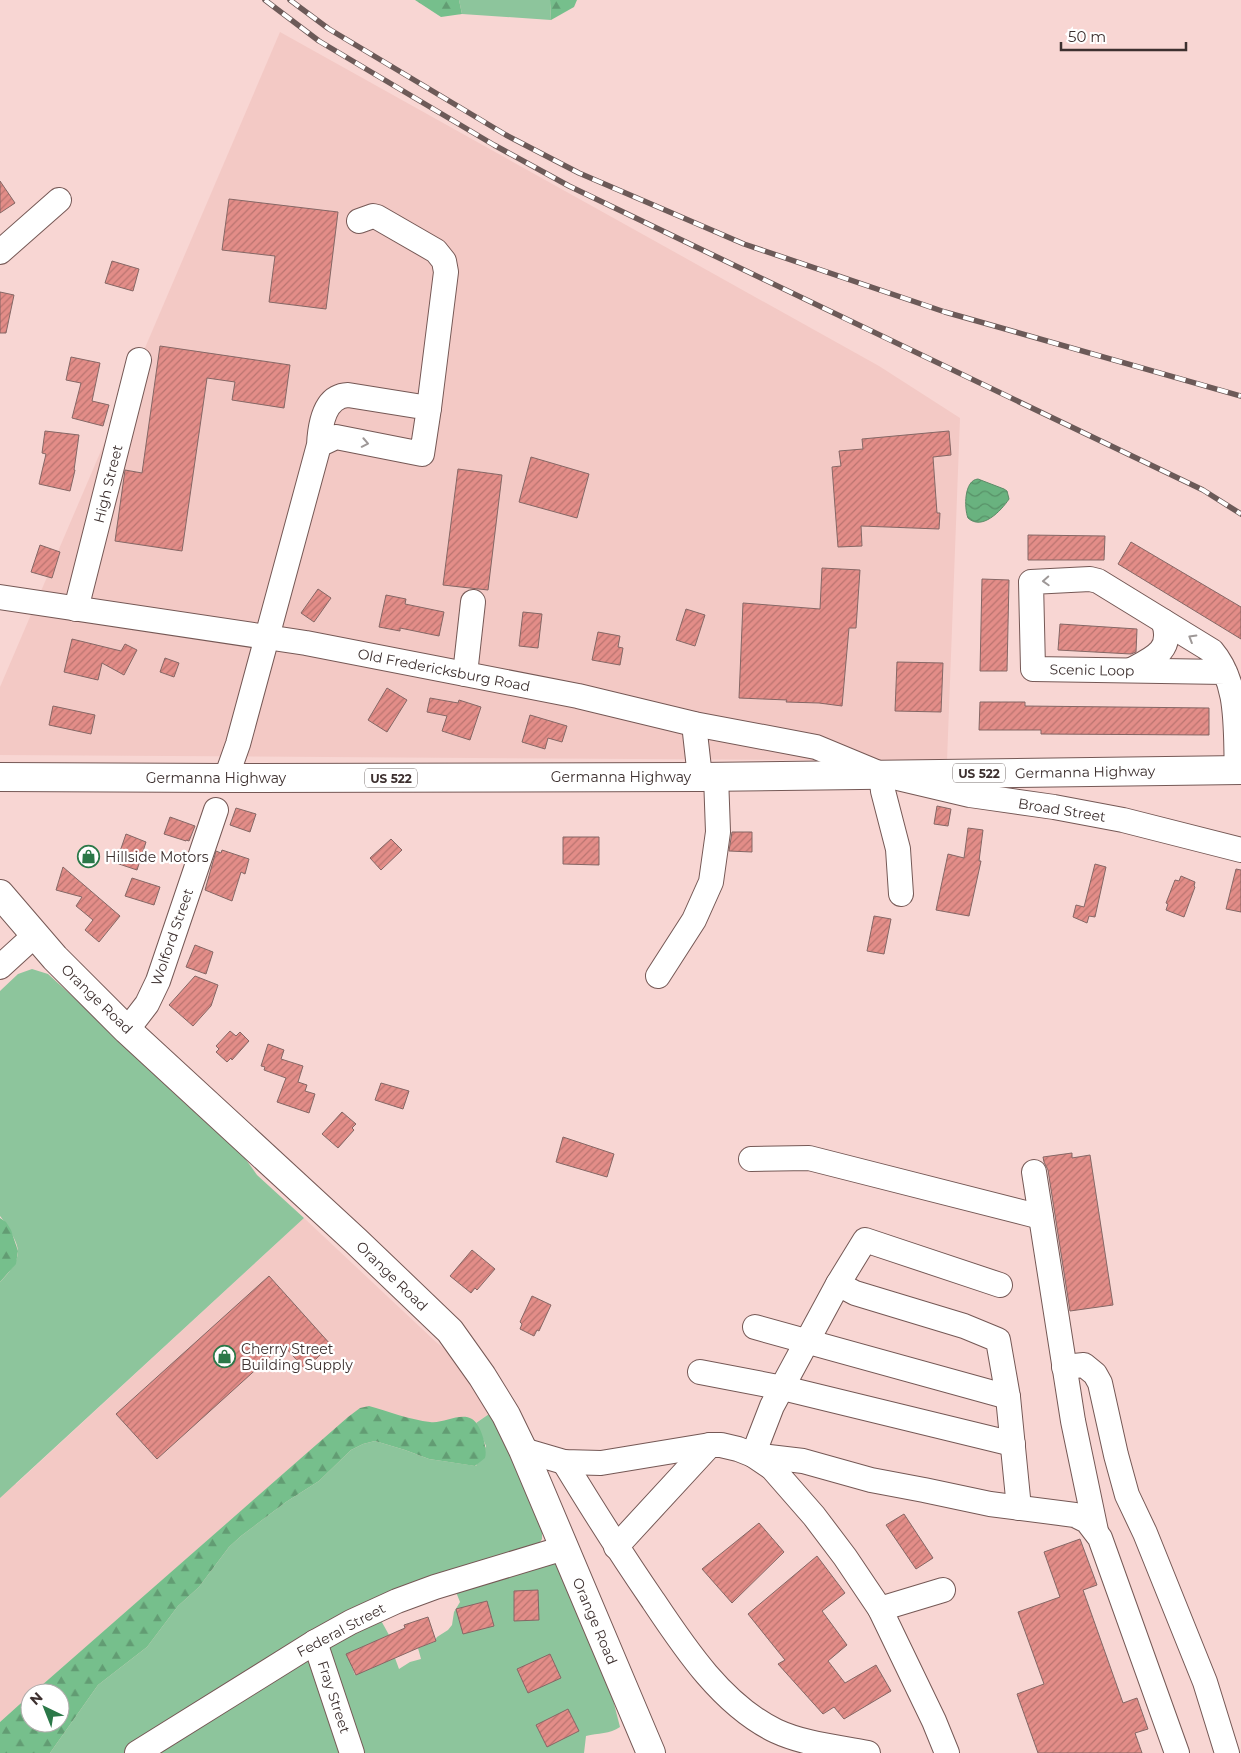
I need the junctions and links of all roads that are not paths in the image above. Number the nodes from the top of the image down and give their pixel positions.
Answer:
1 (59, 200) dead end
2 (359, 221) dead end
3 (0, 252) edge
4 (139, 360) dead end
5 (429, 408) junction
6 (319, 445) junction
7 (0, 598) edge
8 (473, 602) dead end
9 (76, 609) junction
10 (1164, 621) junction
11 (268, 637) junction
12 (1129, 671) junction
13 (1225, 672) junction
14 (465, 674) junction
15 (694, 724) junction
16 (0, 768) edge
17 (1239, 770) edge
18 (881, 774) junction
19 (708, 776) junction
20 (0, 777) edge
21 (66, 777) junction
22 (226, 778) junction
23 (0, 796) edge
24 (216, 810) dead end
25 (1241, 850) edge
26 (0, 894) edge
27 (901, 894) dead end
28 (35, 935) junction
29 (0, 967) edge
30 (658, 976) dead end
31 (127, 1030) junction
32 (751, 1159) dead end
33 (1034, 1172) dead end
34 (1042, 1217) junction
35 (838, 1284) junction
36 (1000, 1285) dead end
37 (754, 1327) dead end
38 (807, 1341) junction
39 (1064, 1367) junction
40 (700, 1372) dead end
41 (783, 1388) junction
42 (1008, 1397) junction
43 (1013, 1444) junction
44 (710, 1445) junction
45 (523, 1450) junction
46 (753, 1454) junction
47 (564, 1462) junction
48 (1019, 1508) junction
49 (1096, 1531) junction
50 (616, 1547) junction
51 (564, 1548) junction
52 (943, 1590) dead end
53 (880, 1609) junction
54 (315, 1642) junction
55 (137, 1753) edge
56 (352, 1753) edge
57 (651, 1753) edge
58 (868, 1753) edge
59 (947, 1753) edge
60 (1177, 1753) edge
61 (1227, 1753) edge

1 - 3 street
2 - 5 street
4 - 9 street, High Street
5 - 6 street
6 -> 5 street
6 - 11 street
7 - 9 street, Old Fredericksburg Road
8 - 14 street
9 - 11 street, Old Fredericksburg Road
10 - 12 street
10 -> 12 street, Scenic Loop
13 -> 10 street, Scenic Loop
11 - 14 street, Old Fredericksburg Road
11 - 22 street
12 - 13 street, Scenic Loop
13 - 17 street, Scenic Loop
14 - 15 street, Old Fredericksburg Road
15 - 18 street, Old Fredericksburg Road
15 - 19 street
16 - 21 main road
17 - 18 main road, Germanna Highway / US 522
18 - 19 main road, Germanna Highway / US 522
18 - 25 street, Broad Street
18 - 27 street
19 - 22 main road, Germanna Highway / US 522
19 - 30 street
20 - 21 main road, Germanna Highway / US 522
21 - 22 main road, Germanna Highway / US 522
21 - 23 main road
24 - 31 street, Wolford Street
26 - 28 main road, Orange Road
28 - 29 street
28 - 31 main road, Orange Road
31 - 45 main road, Orange Road
32 - 34 street
33 - 34 street
34 - 39 street
35 - 36 street
35 - 38 street
35 - 42 street
37 - 38 street
38 - 41 street
38 - 42 street
39 - 49 street
39 - 61 street
40 - 41 street
41 - 43 street
41 - 46 street
42 - 43 street
43 - 48 street
44 - 46 street
44 - 47 street
44 - 50 street
45 - 47 street
45 - 51 main road, Orange Road
46 - 48 street
46 - 53 street
47 - 50 street
48 - 49 street
49 - 60 street
50 - 58 street
51 - 54 street, Federal Street
51 - 57 main road, Orange Road
52 - 53 street
53 - 59 street
54 - 55 street, Federal Street
54 - 56 street, Fray Street

